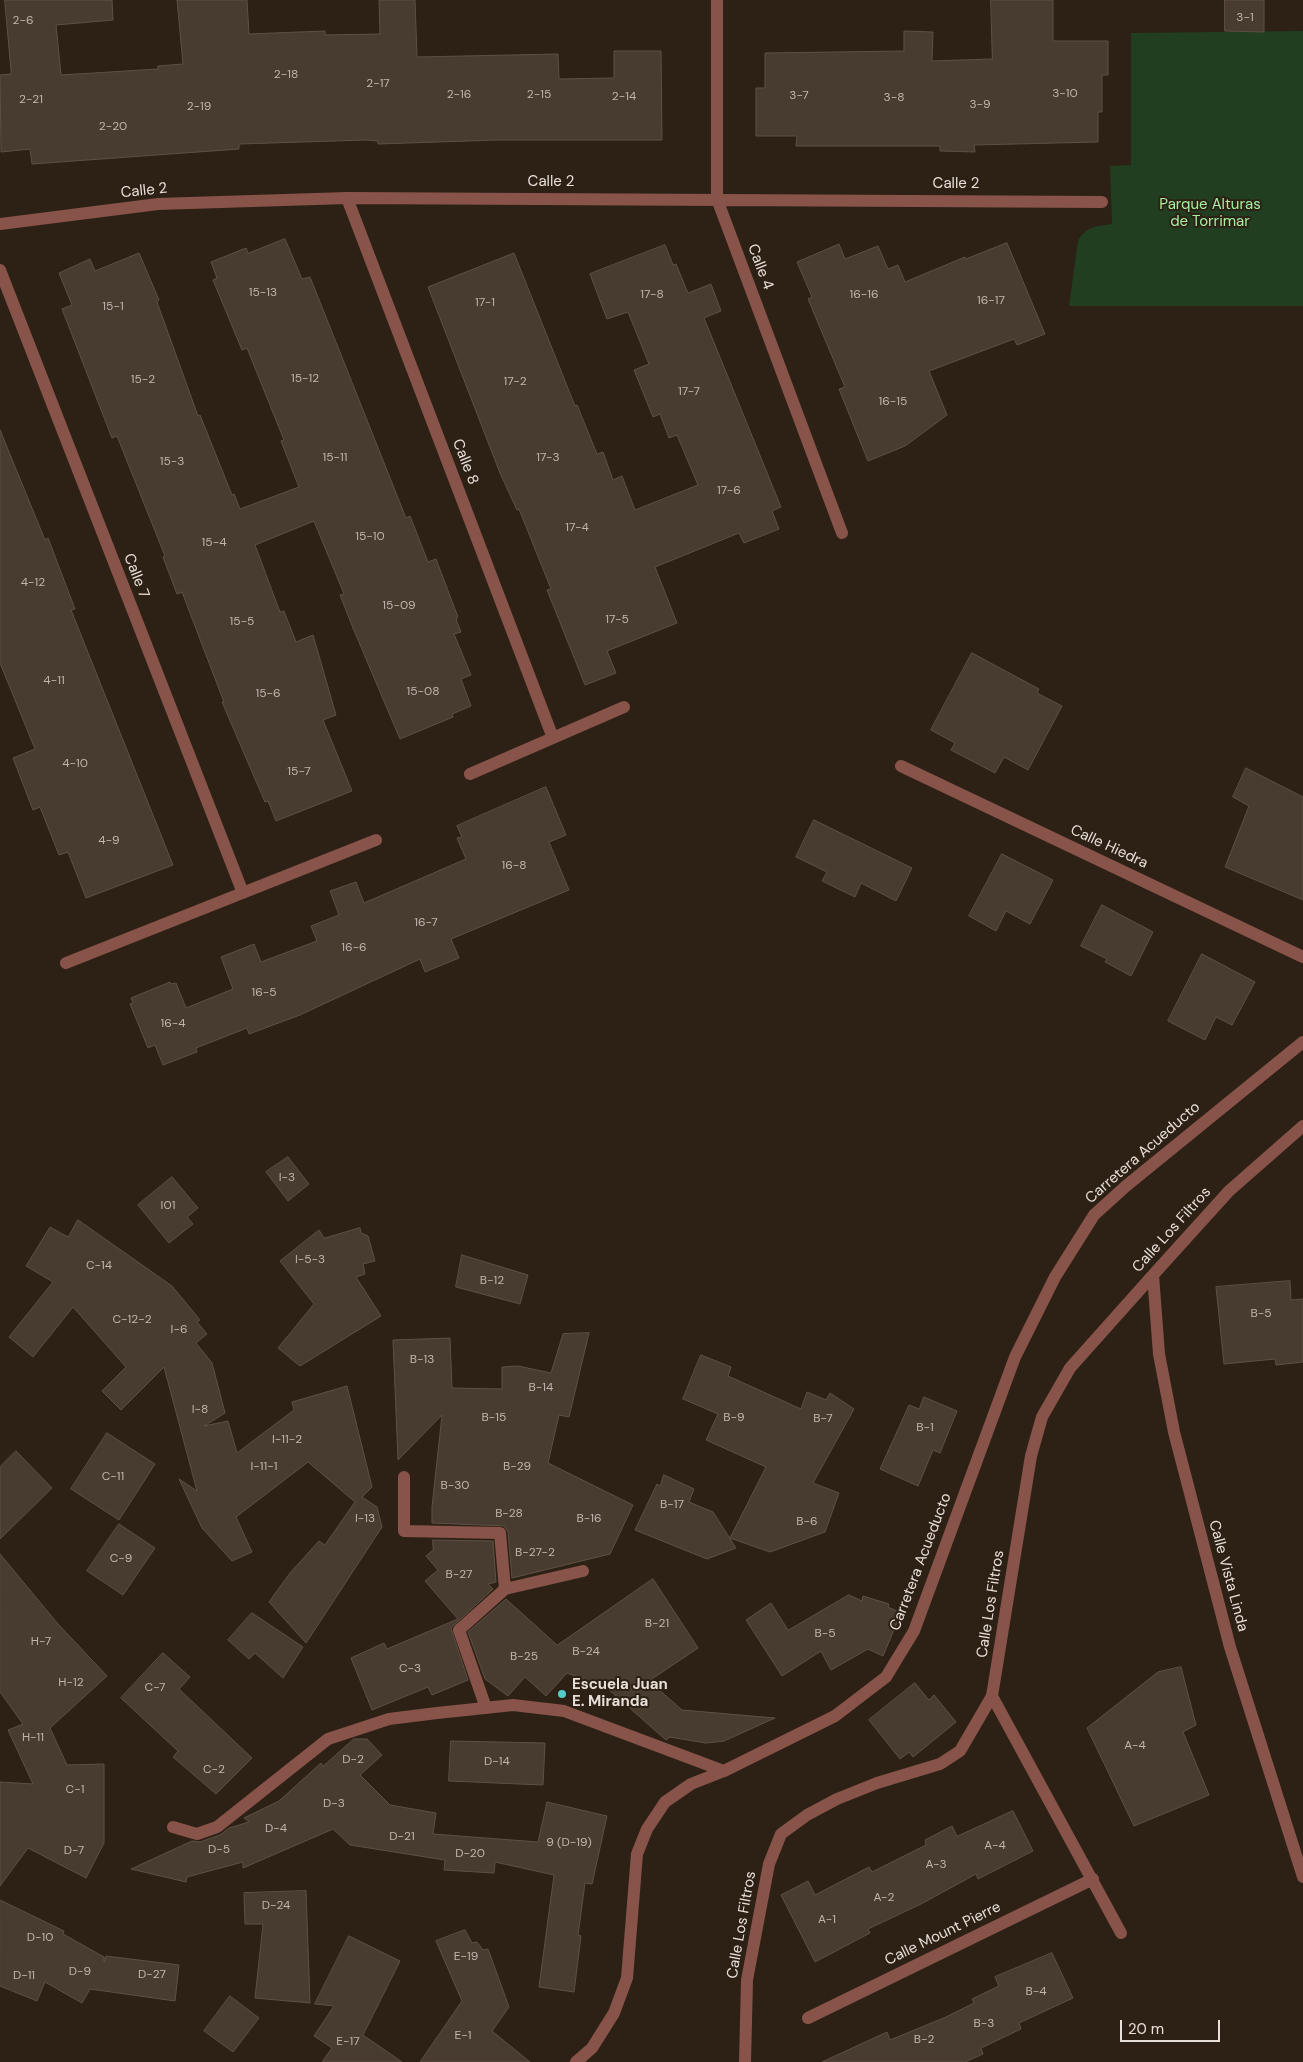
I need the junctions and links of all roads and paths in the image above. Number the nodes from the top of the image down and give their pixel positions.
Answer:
1 (717, 0) edge
2 (347, 198) junction
3 (717, 199) junction
4 (1102, 202) dead end
5 (0, 224) edge
6 (0, 270) edge
7 (842, 533) dead end
8 (624, 706) dead end
9 (553, 738) junction
10 (901, 766) dead end
11 (470, 774) dead end
12 (376, 840) dead end
13 (243, 893) junction
14 (1303, 956) edge
15 (66, 963) dead end
16 (1303, 1042) edge
17 (1303, 1126) edge
18 (1153, 1275) junction
19 (404, 1477) dead end
20 (583, 1571) dead end
21 (505, 1589) junction
22 (992, 1696) junction
23 (486, 1708) junction
24 (724, 1771) junction
25 (173, 1827) dead end
26 (1303, 1877) edge
27 (1093, 1879) junction
28 (1121, 1934) dead end
29 (808, 2018) dead end
30 (576, 2062) edge
31 (745, 2062) edge

1 - 3 street, Calle 4
2 - 3 street, Calle 2
2 - 5 street, Calle 2
2 - 9 street, Calle 8
3 - 4 street, Calle 2
3 - 7 street, Calle 4
6 - 13 street, Calle 7
8 - 9 street
9 - 11 street
10 - 14 street, Calle Hiedra
12 - 13 street
13 - 15 street
16 - 24 street, Carretera Acueducto
17 - 18 street, Calle Los Filtros
18 - 22 street, Calle Los Filtros
18 - 26 street, Calle Vista Linda
19 - 21 street
20 - 21 street
21 - 23 street
22 - 27 street
22 - 31 street, Calle Los Filtros
23 - 24 street
23 - 25 street
24 - 30 street, Carretera Acueducto
27 - 28 street
27 - 29 street, Calle Mount Pierre

